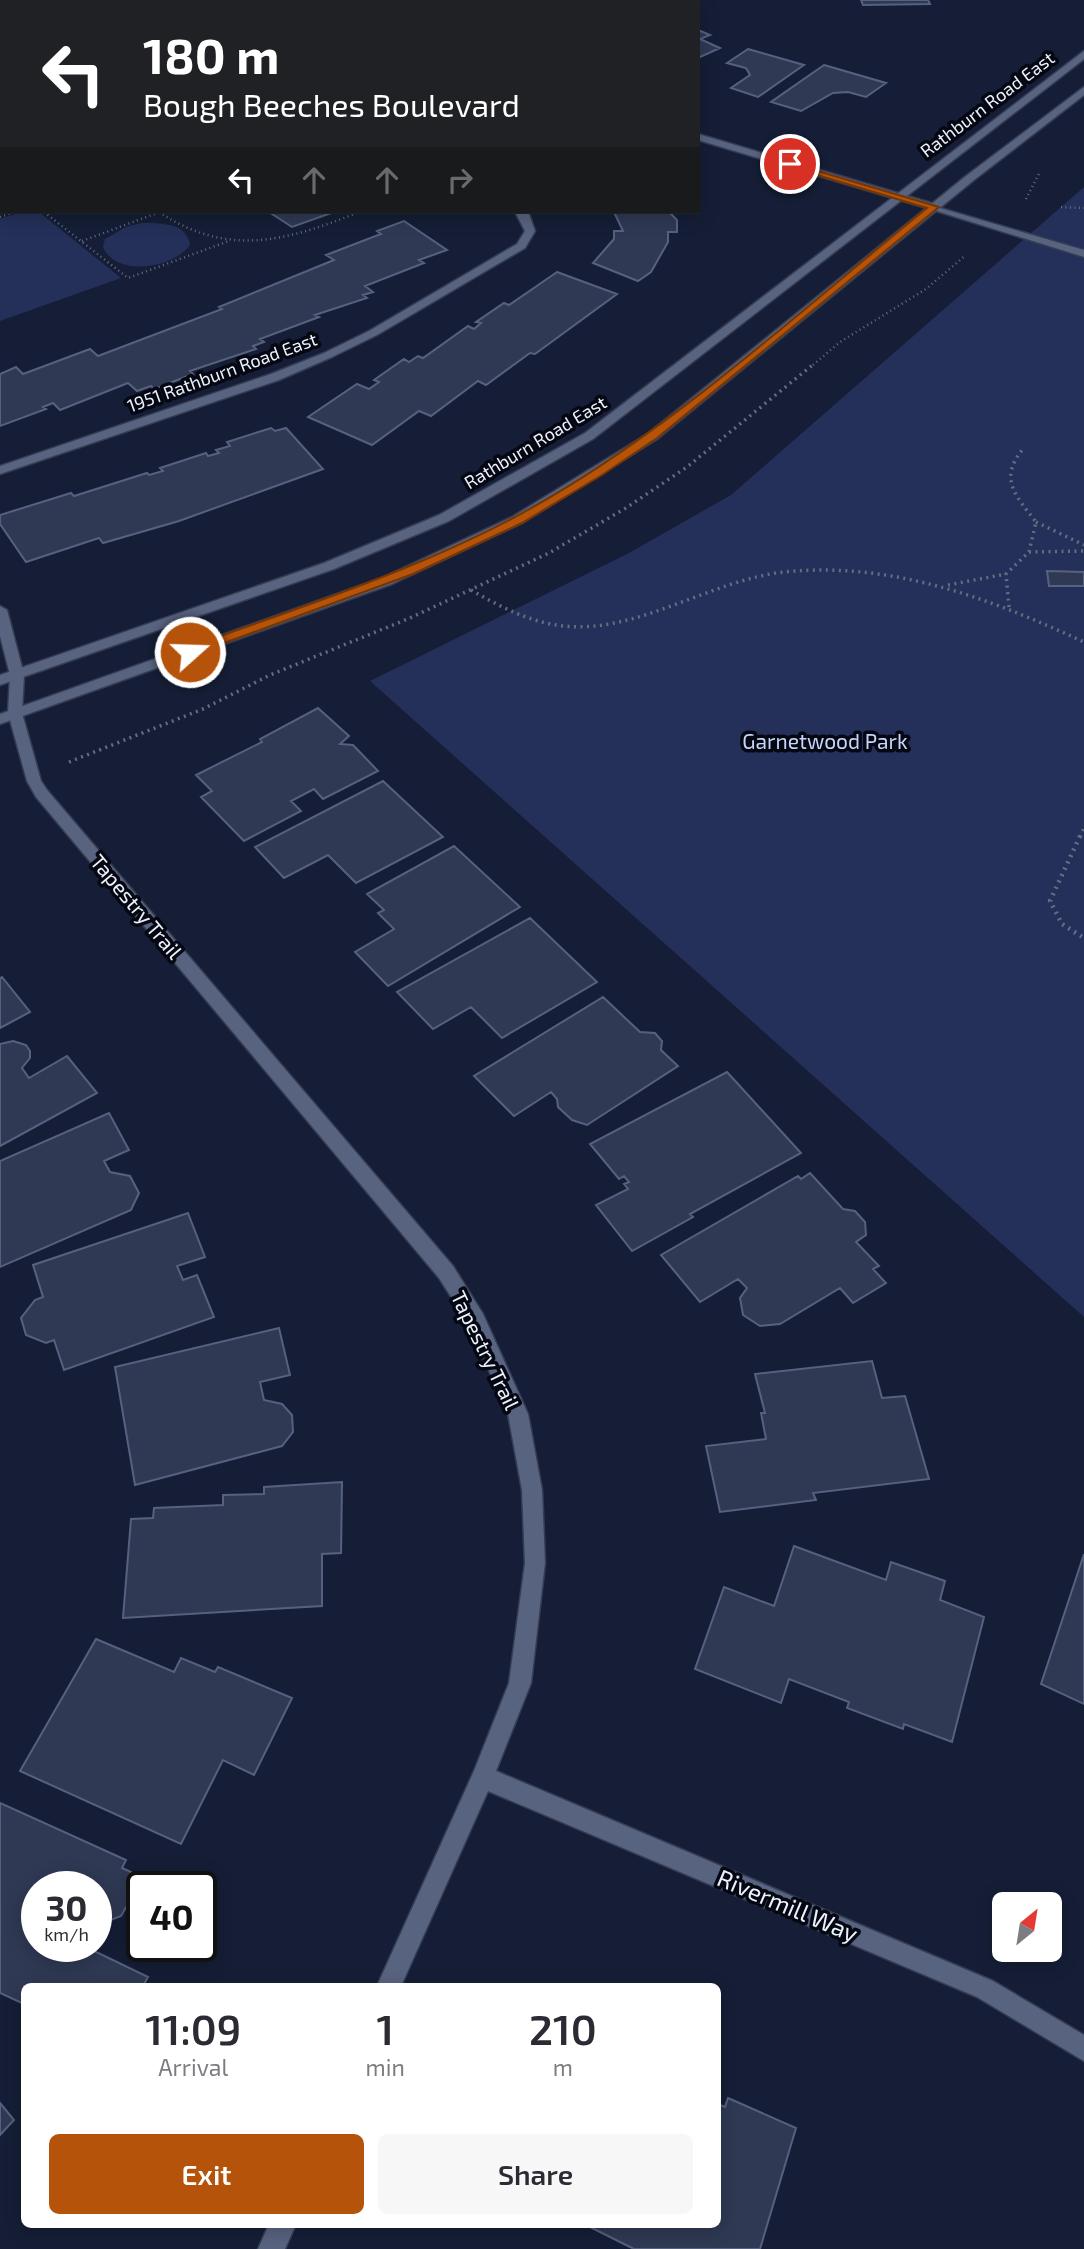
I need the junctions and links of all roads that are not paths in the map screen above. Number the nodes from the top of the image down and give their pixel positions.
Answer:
1 (1084, 54) edge
2 (1084, 90) edge
3 (700, 138) edge
4 (899, 197) junction
5 (934, 207) junction
6 (522, 214) edge
7 (1084, 254) edge
8 (0, 470) edge
9 (0, 610) edge
10 (17, 675) junction
11 (0, 681) edge
12 (8, 716) edge
13 (483, 1777) junction
14 (390, 1983) edge
15 (1084, 2049) edge
16 (281, 2228) edge
17 (271, 2249) edge

1 - 4 street, Rathburn Road East
2 - 5 street
3 - 4 street
4 - 5 street
4 - 10 street, Rathburn Road East
5 - 7 street
5 - 12 street
6 - 8 street, 1951 Rathburn Road East
9 - 10 street
10 - 11 street, Rathburn Road East
10 - 12 street, Tapestry Trail
12 - 13 street, Tapestry Trail
13 - 14 street, Tapestry Trail
13 - 15 street, Rivermill Way
16 - 17 street

